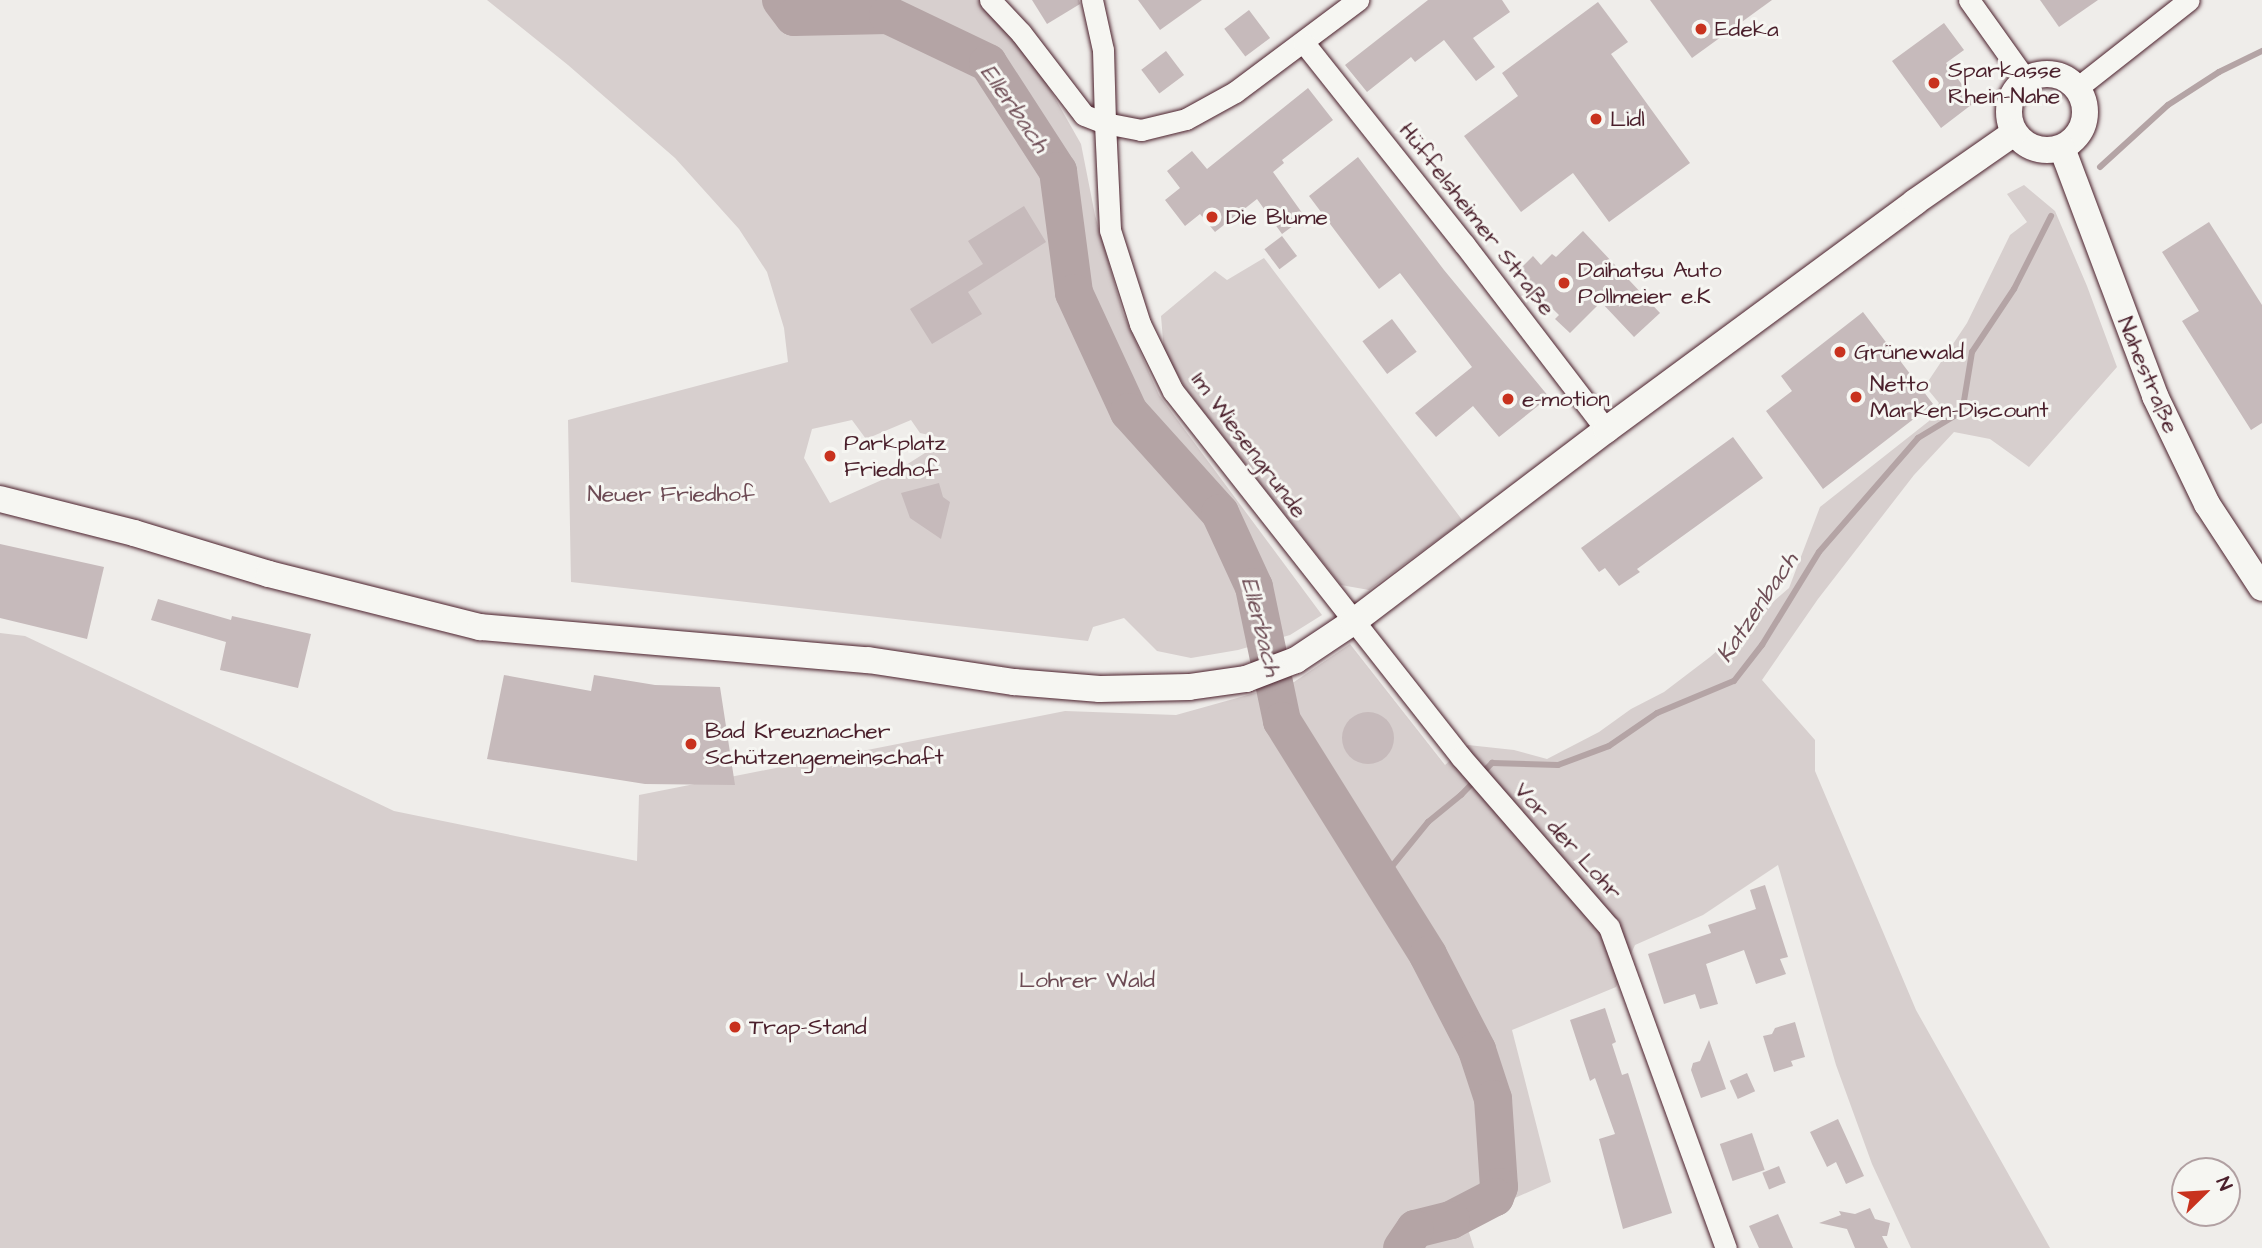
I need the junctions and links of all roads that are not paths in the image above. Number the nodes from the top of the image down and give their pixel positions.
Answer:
1 (990, 0) edge
2 (1092, 0) edge
3 (1358, 0) edge
4 (1969, 0) edge
5 (2189, 0) edge
6 (1304, 43) junction
7 (2026, 80) junction
8 (2077, 88) junction
9 (1104, 123) junction
10 (2014, 134) junction
11 (2062, 148) junction
12 (1606, 430) junction
13 (0, 499) edge
14 (2262, 588) edge
15 (1353, 622) junction
16 (1726, 1248) edge

1 - 9 street
2 - 9 street, Im Wiesengrunde
3 - 6 street
4 - 7 street
5 - 8 street
6 - 9 street
6 - 12 street, Hüffelsheimer Straße
7 - 8 main road
7 - 10 main road
8 - 11 main road
9 - 15 street, Im Wiesengrunde
10 - 11 main road
10 - 12 main road
11 - 14 main road, Nahestraße
12 - 15 main road
13 - 15 main road
15 - 16 street, Vor der Lohr

